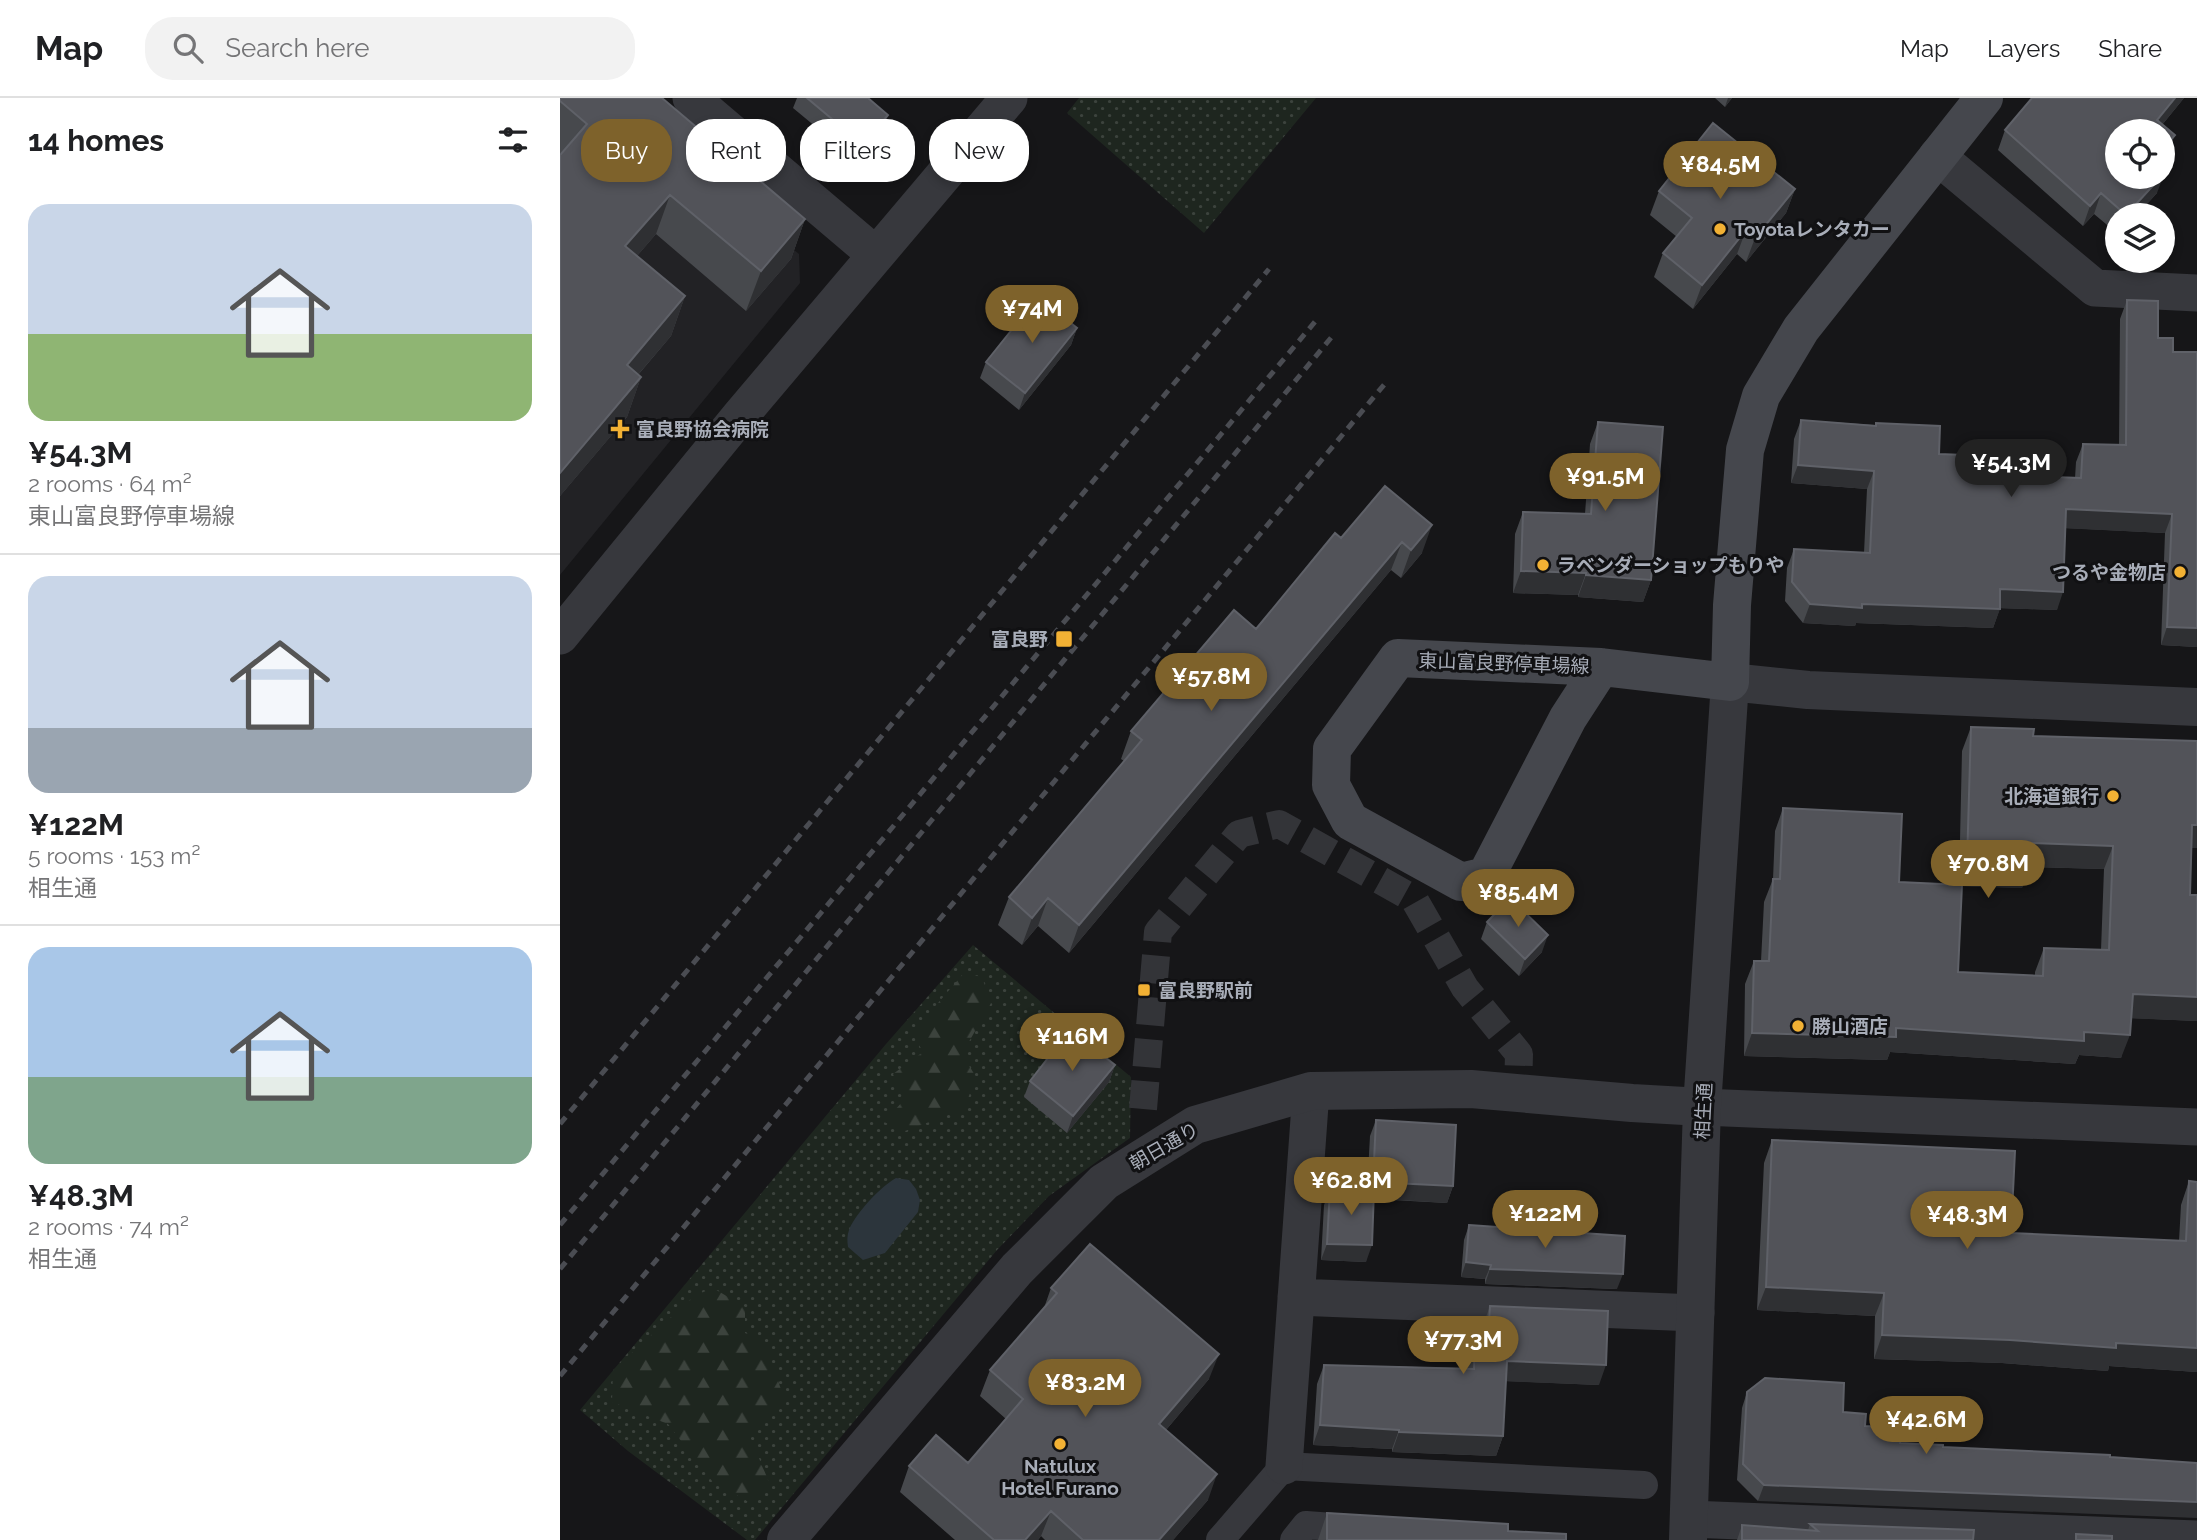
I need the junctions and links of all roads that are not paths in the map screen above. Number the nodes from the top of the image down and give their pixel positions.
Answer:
1 (691, 98) edge
2 (1009, 98) edge
3 (1984, 98) edge
4 (1937, 156) junction
5 (876, 255) junction
6 (2197, 292) edge
7 (560, 636) edge
8 (1601, 667) junction
9 (1730, 682) junction
10 (2197, 707) edge
11 (1311, 1091) junction
12 (1702, 1107) junction
13 (2197, 1127) edge
14 (1296, 1297) junction
15 (1696, 1313) junction
16 (1284, 1466) junction
17 (1644, 1485) dead end
18 (1689, 1529) edge
19 (1389, 1530) edge
20 (2197, 1539) edge
21 (786, 1540) edge
22 (1220, 1540) edge
23 (1294, 1540) edge

1 - 5 street
2 - 5 street
3 - 4 main road
4 - 6 street
4 - 9 main road
5 - 7 street
8 - 8 main road, 東山富良野停車場線
8 - 9 main road, 東山富良野停車場線
9 - 10 street
9 - 12 street, 相生通
11 - 12 street, 朝日通り
11 - 14 street
11 - 21 street, 朝日通り
12 - 13 street
12 - 15 street, 相生通
14 - 15 street
14 - 16 street
15 - 18 street, 相生通
16 - 17 street
16 - 22 street
18 - 20 street
19 - 23 street

